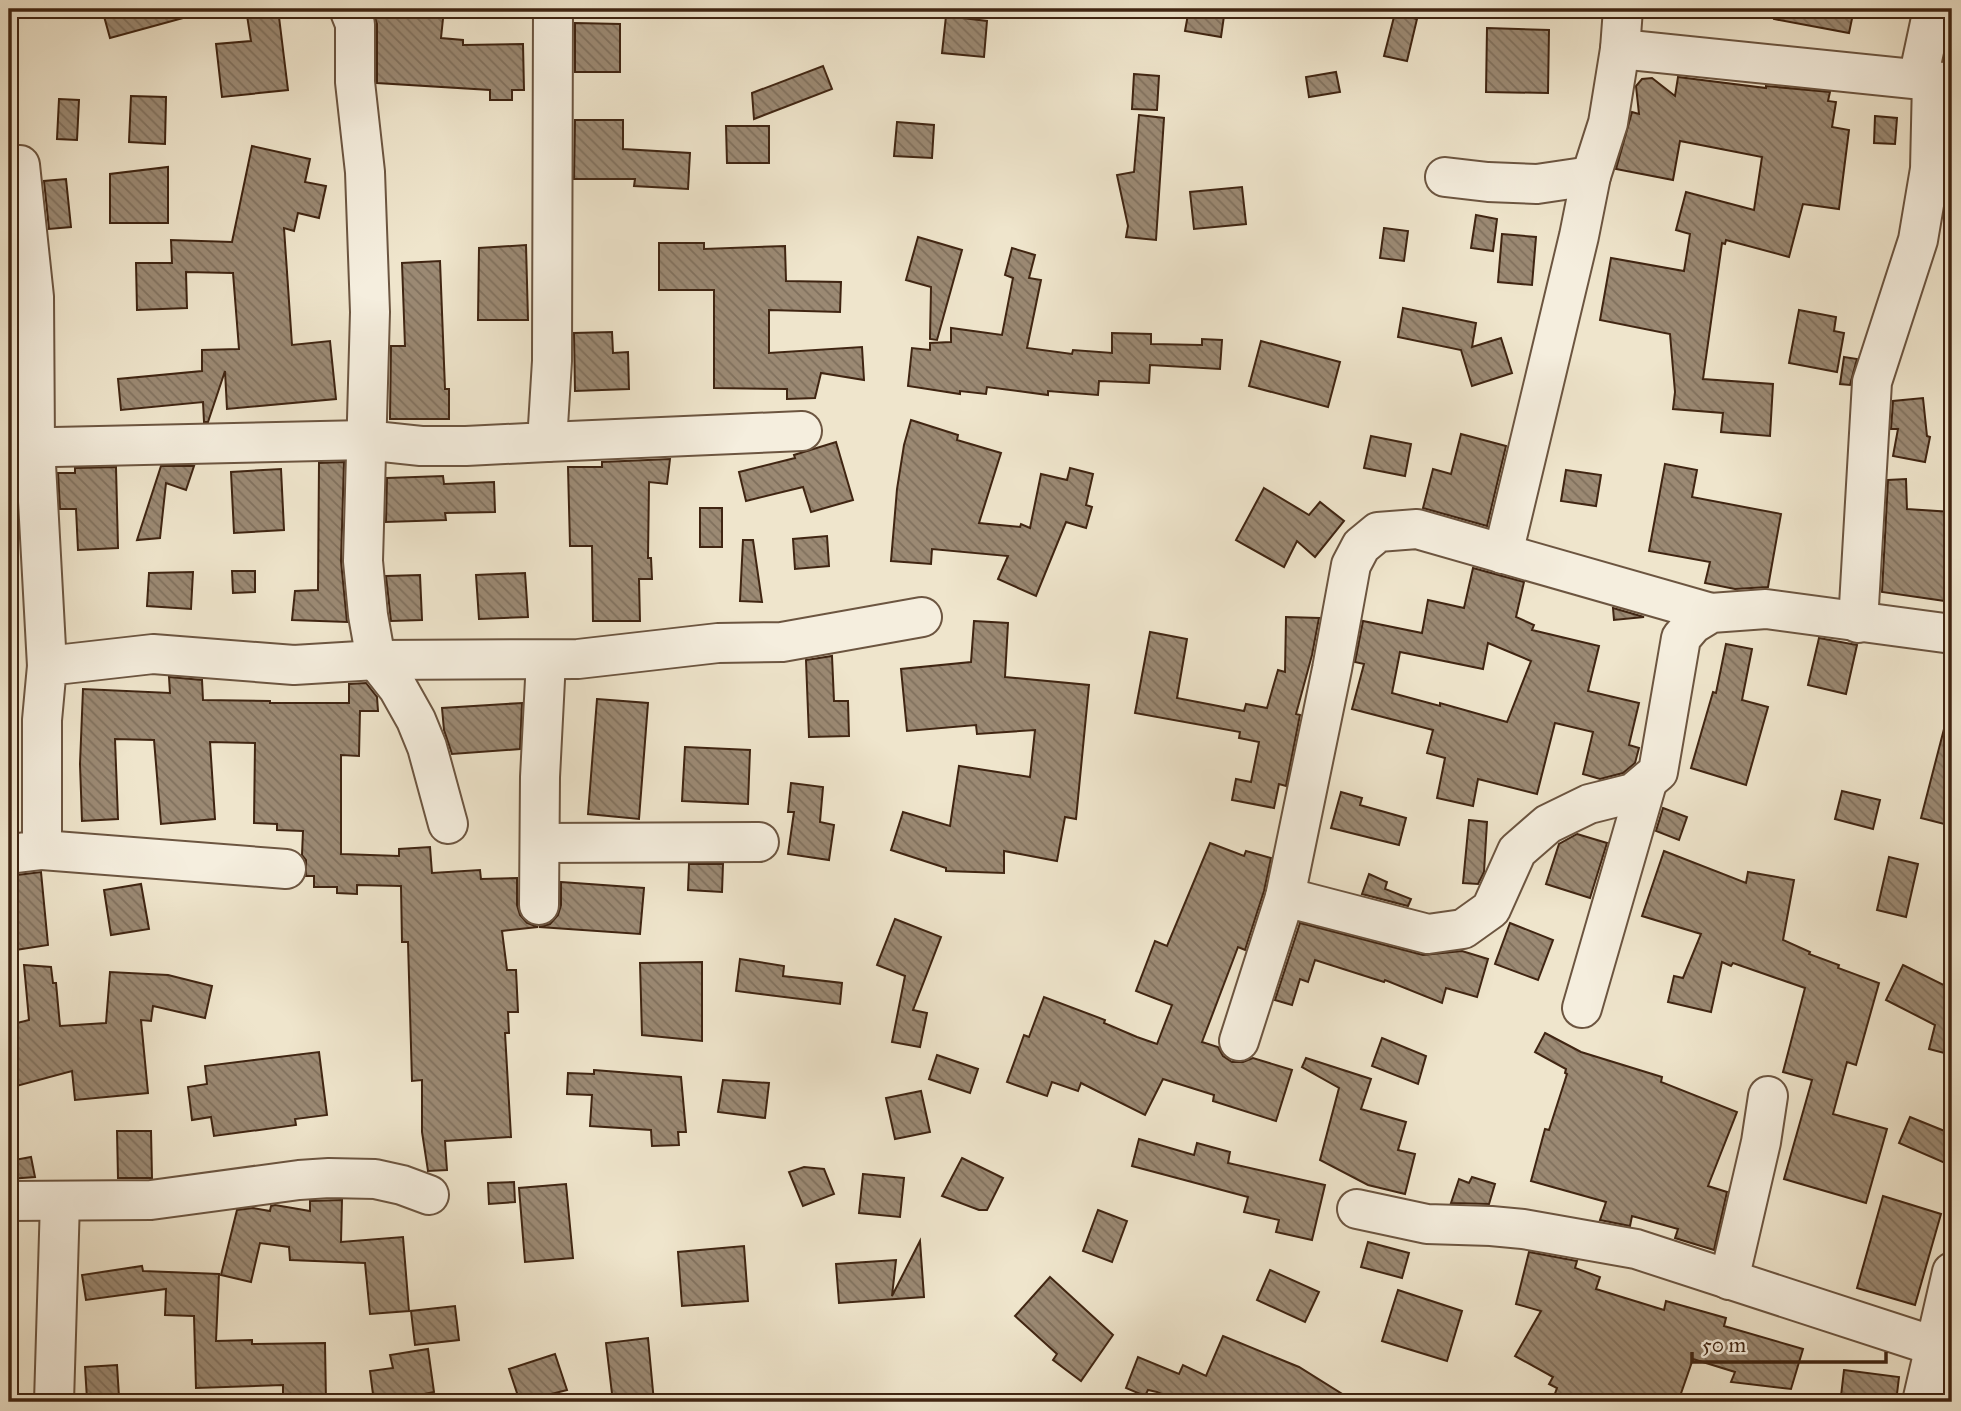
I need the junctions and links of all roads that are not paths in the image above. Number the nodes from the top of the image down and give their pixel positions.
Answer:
1 (349, 9) edge
2 (552, 9) edge
3 (1623, 9) edge
4 (1933, 9) edge
5 (1620, 49) junction
6 (1934, 81) edge
7 (20, 165) dead end
8 (1591, 176) junction
9 (1446, 177) dead end
10 (802, 431) dead end
11 (365, 440) junction
12 (547, 442) junction
13 (22, 447) edge
14 (1503, 554) junction
15 (1711, 613) junction
16 (922, 617) dead end
17 (1858, 623) junction
18 (1952, 634) edge
19 (376, 660) junction
20 (546, 660) junction
21 (47, 666) junction
22 (1647, 783) junction
23 (448, 824) dead end
24 (759, 842) dead end
25 (540, 843) junction
26 (26, 852) edge
27 (286, 869) dead end
28 (1285, 897) junction
29 (540, 905) dead end
30 (1582, 1008) dead end
31 (1239, 1041) dead end
32 (1768, 1096) dead end
33 (429, 1195) dead end
34 (60, 1200) junction
35 (9, 1201) edge
36 (1357, 1209) dead end
37 (1952, 1272) edge
38 (1730, 1280) junction
39 (1934, 1346) junction
40 (54, 1402) edge
41 (1922, 1402) edge

1 - 11 street
2 - 12 street
3 - 5 street
4 - 6 street
5 - 6 street
5 - 8 street
6 - 17 street
7 - 13 street
8 - 9 street
8 - 14 street
10 - 12 street
11 - 12 street
11 - 13 street
11 - 19 street
13 - 21 street
14 - 15 street
14 - 28 street
15 - 17 street
15 - 22 street
16 - 20 street
17 - 18 street
19 - 20 street
19 - 21 street
19 - 23 street
20 - 25 street
21 - 26 street
22 - 28 street
22 - 30 street
24 - 25 street
25 - 29 street
26 - 27 street
28 - 31 street
32 - 38 street
33 - 34 street
34 - 35 street
34 - 40 street
36 - 38 street
37 - 39 street
38 - 39 street
39 - 41 street

